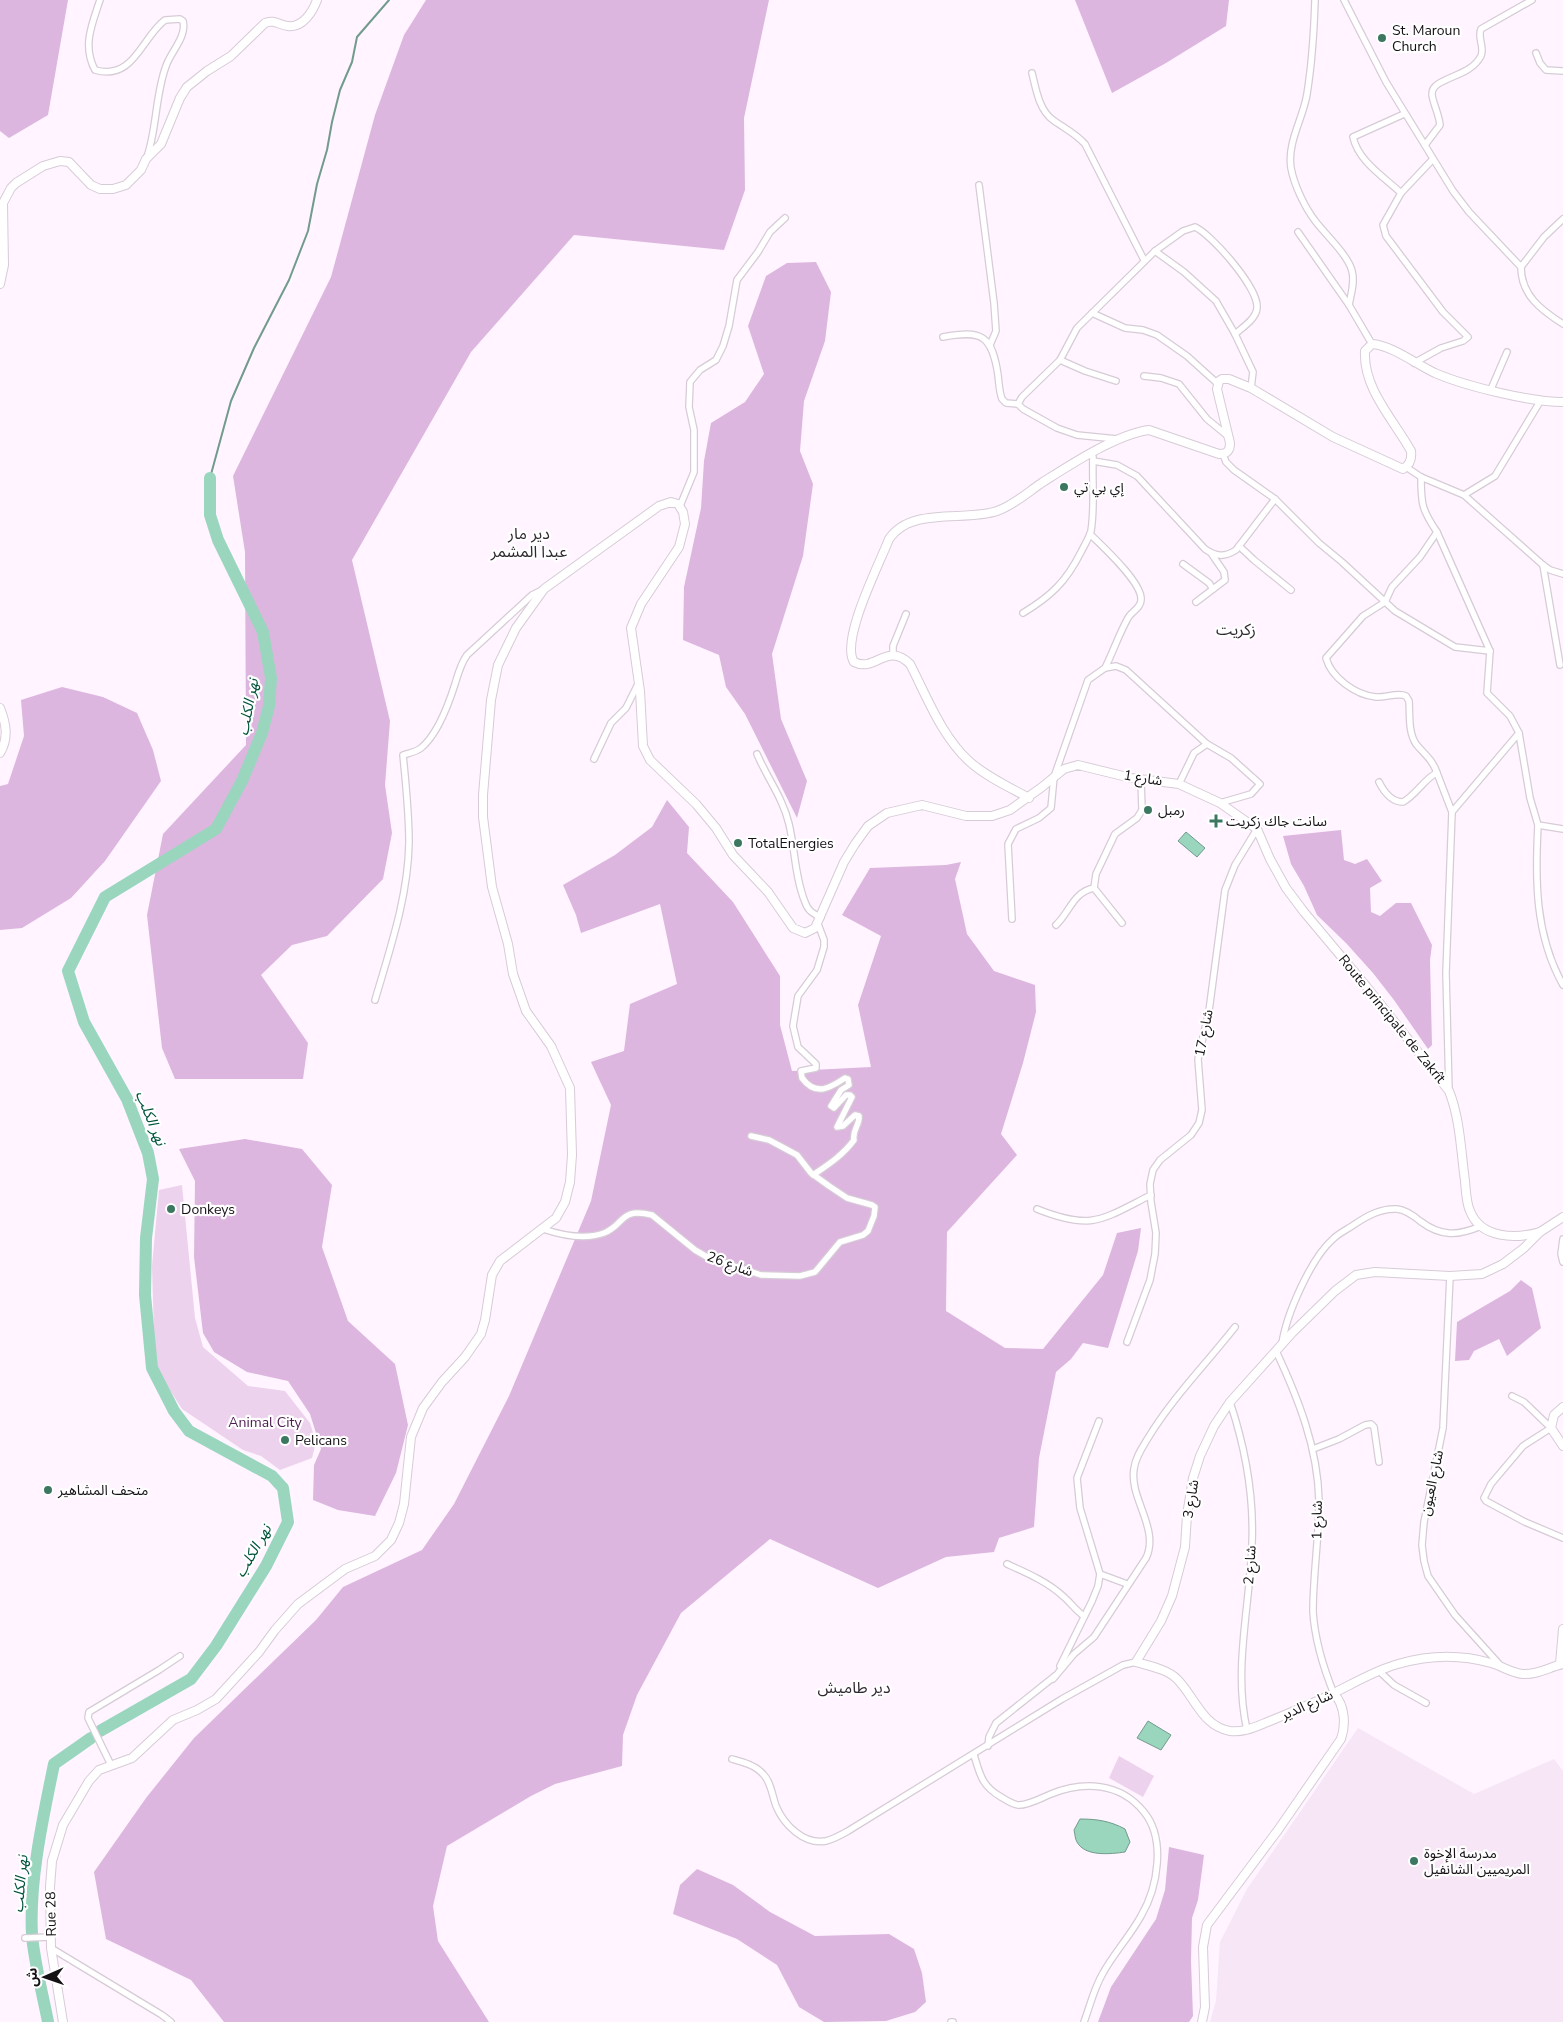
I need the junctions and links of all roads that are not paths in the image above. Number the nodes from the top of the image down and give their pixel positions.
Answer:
1 (100, 0) edge
2 (317, 0) edge
3 (1315, 0) edge
4 (1344, 0) edge
5 (1532, 0) edge
6 (1536, 53) dead end
7 (1563, 70) edge
8 (1032, 73) dead end
9 (1404, 114) junction
10 (1425, 145) junction
11 (146, 159) junction
12 (1433, 159) junction
13 (979, 185) dead end
14 (1401, 193) junction
15 (785, 218) dead end
16 (1563, 219) edge
17 (1298, 232) dead end
18 (1155, 251) junction
19 (1144, 260) junction
20 (1521, 267) junction
21 (0, 284) edge
22 (1349, 304) junction
23 (1092, 313) junction
24 (1563, 324) edge
25 (1235, 334) junction
26 (943, 337) dead end
27 (1372, 344) junction
28 (990, 345) junction
29 (1507, 352) dead end
30 (1060, 360) junction
31 (1414, 363) junction
32 (1144, 376) dead end
33 (1116, 380) dead end
34 (1218, 384) junction
35 (1251, 388) junction
36 (1491, 389) junction
37 (1541, 400) junction
38 (1563, 402) edge
39 (1018, 404) junction
40 (1229, 437) junction
41 (1117, 439) junction
42 (1223, 454) junction
43 (1093, 457) junction
44 (1406, 468) junction
45 (1421, 477) junction
46 (1464, 495) junction
47 (1275, 498) junction
48 (680, 506) junction
49 (1437, 532) junction
50 (1090, 534) junction
51 (1240, 546) junction
52 (1211, 553) junction
53 (1183, 564) dead end
54 (1543, 565) junction
55 (1563, 574) edge
56 (544, 589) junction
57 (1213, 589) junction
58 (1291, 590) dead end
59 (1196, 602) dead end
60 (1385, 602) junction
61 (1024, 613) dead end
62 (906, 614) dead end
63 (1490, 651) junction
64 (892, 655) junction
65 (1560, 665) dead end
66 (1105, 668) junction
67 (638, 684) junction
68 (0, 708) edge
69 (1518, 733) junction
70 (1207, 744) junction
71 (0, 753) edge
72 (757, 754) dead end
73 (594, 759) dead end
74 (1437, 773) junction
75 (1054, 777) junction
76 (1141, 779) junction
77 (1379, 782) dead end
78 (1179, 784) junction
79 (1029, 798) junction
80 (1220, 803) junction
81 (1452, 812) junction
82 (1538, 825) junction
83 (1563, 828) edge
84 (1257, 829) junction
85 (1094, 888) junction
86 (1012, 919) dead end
87 (819, 920) junction
88 (1122, 923) dead end
89 (1056, 925) dead end
90 (1563, 985) edge
91 (375, 1000) dead end
92 (1450, 1090) junction
93 (751, 1136) dead end
94 (813, 1175) junction
95 (1151, 1195) junction
96 (1037, 1209) dead end
97 (1563, 1217) edge
98 (1481, 1226) junction
99 (543, 1229) junction
100 (1540, 1232) junction
101 (1563, 1239) edge
102 (1563, 1262) edge
103 (1450, 1276) junction
104 (1235, 1327) dead end
105 (1127, 1342) dead end
106 (1282, 1344) junction
107 (1276, 1351) junction
108 (1512, 1396) dead end
109 (1230, 1402) junction
110 (1563, 1407) edge
111 (1099, 1421) dead end
112 (1551, 1428) junction
113 (1563, 1446) edge
114 (1313, 1449) junction
115 (1379, 1462) dead end
116 (1563, 1538) edge
117 (1007, 1564) dead end
118 (1100, 1574) junction
119 (1127, 1584) junction
120 (1084, 1616) junction
121 (1563, 1629) edge
122 (180, 1656) dead end
123 (1136, 1662) junction
124 (1561, 1664) edge
125 (1500, 1665) junction
126 (1379, 1671) junction
127 (1053, 1679) junction
128 (1334, 1694) junction
129 (1426, 1703) dead end
130 (1247, 1730) junction
131 (988, 1746) junction
132 (974, 1755) junction
133 (732, 1759) dead end
134 (111, 1765) junction
135 (50, 1937) junction
136 (25, 1938) dead end
137 (51, 1948) junction
138 (63, 2022) edge
139 (171, 2022) edge
140 (1084, 2022) edge
141 (1202, 2022) edge

1 - 11 street
2 - 11 street
3 - 22 street
4 - 9 street
5 - 10 street
6 - 7 street
8 - 19 street
9 - 10 street
9 - 14 street
10 - 12 street
11 - 21 street
12 - 14 street
12 - 20 street
13 - 28 street
14 - 31 street
15 - 48 street
16 - 20 street
17 - 22 street
18 - 19 street
18 - 25 street
18 - 25 street
19 - 23 street
20 - 24 street
22 - 27 street
23 - 30 street
23 - 34 street
25 - 35 street
26 - 28 street
27 - 31 street
27 - 44 street
28 - 39 street
29 - 36 street
30 - 33 street
30 - 39 street
31 - 36 street
32 - 40 street
34 - 35 street
34 - 40 street
35 - 44 street
36 - 37 street
37 - 38 street
37 - 46 street
39 - 41 street
40 - 42 street
41 - 42 street
41 - 43 street
42 - 47 street
43 - 50 street
43 - 52 street
43 - 64 street
44 - 45 street
45 - 46 street
45 - 49 street
46 - 54 street
47 - 51 street
47 - 60 street
48 - 56 street
48 - 67 street
49 - 60 street
49 - 63 street
50 - 61 street
50 - 66 street
51 - 52 street
51 - 58 street
52 - 57 street
53 - 57 street
54 - 55 street
54 - 65 street
56 - 91 street
56 - 99 street
57 - 59 street
60 - 63 street
60 - 74 street
62 - 64 street
63 - 69 street
64 - 79 street
66 - 70 street
66 - 75 street
67 - 73 street
67 - 87 street
68 - 71 street
69 - 81 street
69 - 82 street
70 - 78 street
70 - 80 street
72 - 87 street
74 - 77 street
74 - 81 street
75 - 76 street, شارع 1
75 - 79 street, شارع 1
75 - 86 street
76 - 78 street, شارع 1
76 - 85 street
78 - 80 street, شارع 1
79 - 87 street
80 - 84 street, شارع 1
81 - 92 street
82 - 83 street
82 - 90 street
84 - 92 street, Route principale de Zakrît
84 - 95 street, شارع 17
85 - 88 street
85 - 89 street
87 - 94 street
92 - 98 street, Route principale de Zakrît
93 - 94 street, شارع 26
94 - 99 street, شارع 26
95 - 96 street
95 - 105 street, شارع 17
97 - 100 street
98 - 100 street
98 - 106 street
99 - 134 street
100 - 103 street, شارع 3
101 - 102 street
103 - 106 street, شارع 3
103 - 125 street, شارع العيون
104 - 119 street
106 - 107 street, شارع 3
107 - 109 street, شارع 3
107 - 114 street, شارع 1
108 - 112 street
109 - 123 street, شارع 3
109 - 130 street, شارع 2
110 - 112 street
111 - 118 street
112 - 113 street
112 - 116 street
114 - 115 street
114 - 128 street, شارع 1
117 - 120 street
118 - 119 street
118 - 120 street
119 - 127 street
120 - 127 street
121 - 124 street
122 - 134 street
123 - 130 street, شارع الدير
123 - 131 street
124 - 125 street, شارع الدير
125 - 126 street, شارع الدير
126 - 128 street, شارع الدير
126 - 129 street
127 - 131 street
128 - 130 street, شارع الدير
128 - 141 street
131 - 132 street
132 - 133 street
132 - 140 street
134 - 135 street, Rue 28
135 - 136 street
135 - 137 street, Rue 28
137 - 138 street, Rue 28
137 - 139 street

